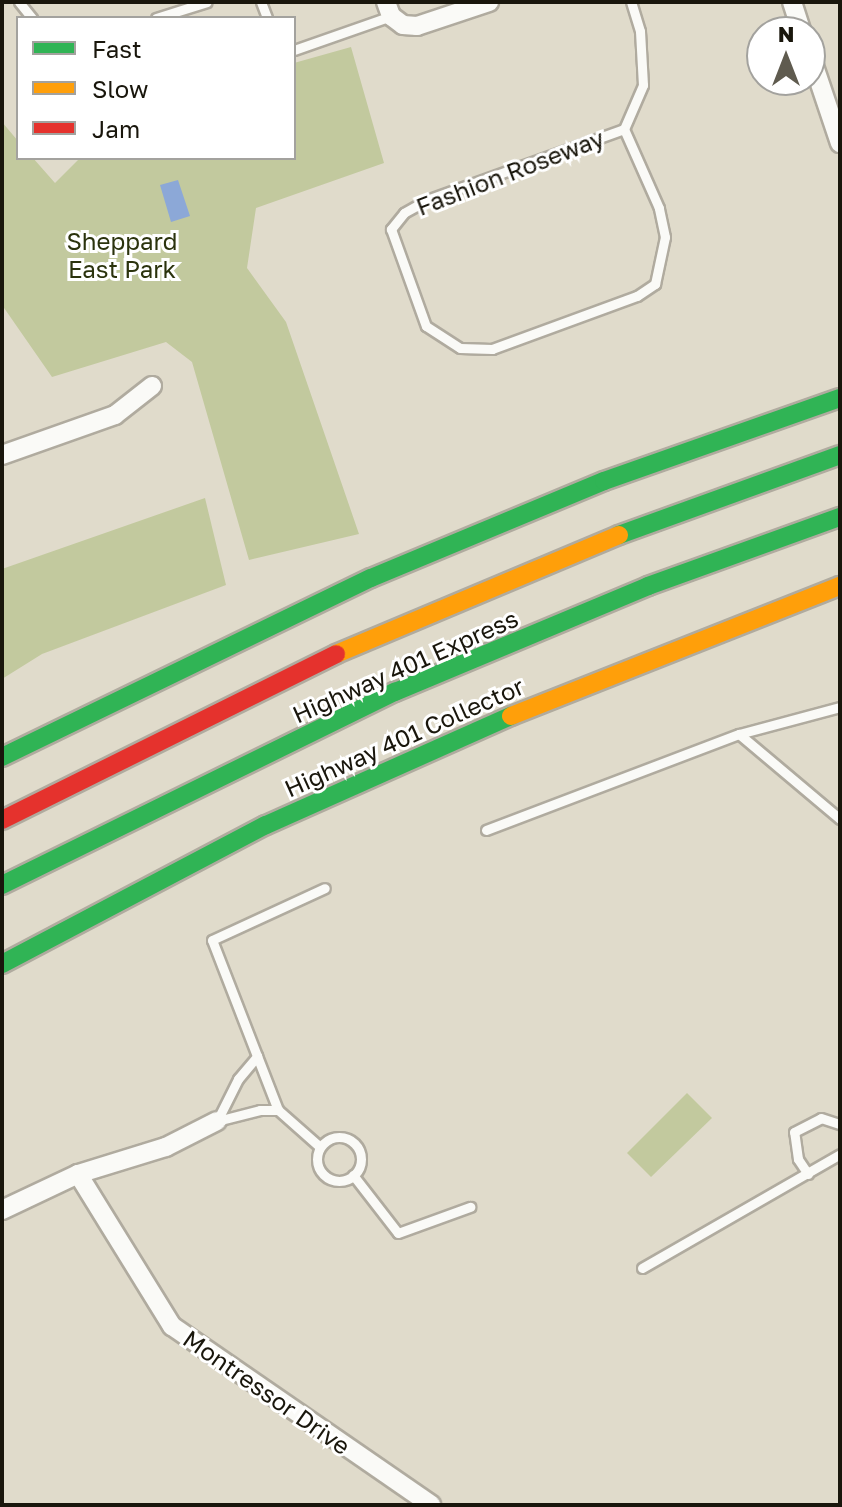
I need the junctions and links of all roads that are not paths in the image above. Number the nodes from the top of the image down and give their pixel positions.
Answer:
1 (207, 2) edge
2 (489, 2) edge
3 (631, 2) edge
4 (388, 9) edge
5 (162, 16) edge
6 (296, 49) edge
7 (824, 96) edge
8 (624, 129) junction
9 (840, 143) edge
10 (152, 386) dead end
11 (840, 398) edge
12 (2, 455) edge
13 (840, 455) edge
14 (463, 517) dead end
15 (840, 517) edge
16 (840, 586) edge
17 (840, 602) edge
18 (258, 629) junction
19 (694, 641) junction
20 (840, 707) edge
21 (739, 734) junction
22 (2, 757) edge
23 (840, 819) edge
24 (2, 820) edge
25 (486, 830) dead end
26 (2, 885) edge
27 (325, 888) dead end
28 (2, 964) edge
29 (257, 1056) junction
30 (278, 1110) junction
31 (217, 1121) junction
32 (840, 1124) edge
33 (320, 1147) junction
34 (840, 1154) edge
35 (78, 1174) junction
36 (808, 1174) junction
37 (353, 1175) junction
38 (470, 1207) dead end
39 (2, 1210) edge
40 (642, 1268) dead end
41 (431, 1505) edge

1 - 5 lane
2 - 4 street
3 - 8 lane, Fashion Roseway
4 - 6 lane
7 - 9 street
8 - 8 lane, Fashion Roseway
10 - 12 street
11 - 18 highway
13 - 24 highway, Highway 401 Express
14 - 18 highway
15 - 26 highway, Highway 401 Express
16 - 19 highway, Highway 401 Collector
17 - 19 highway
18 - 22 highway
19 - 28 highway, Highway 401 Collector
20 - 21 lane
21 - 23 lane
21 - 25 lane
27 - 29 lane
29 - 30 lane
29 - 31 lane
30 - 31 lane
30 - 33 lane
31 - 35 street
32 - 36 lane
33 - 37 lane
33 - 37 lane
34 - 36 lane
35 - 39 street
35 - 41 street, Montressor Drive
36 - 40 lane
37 - 38 lane

